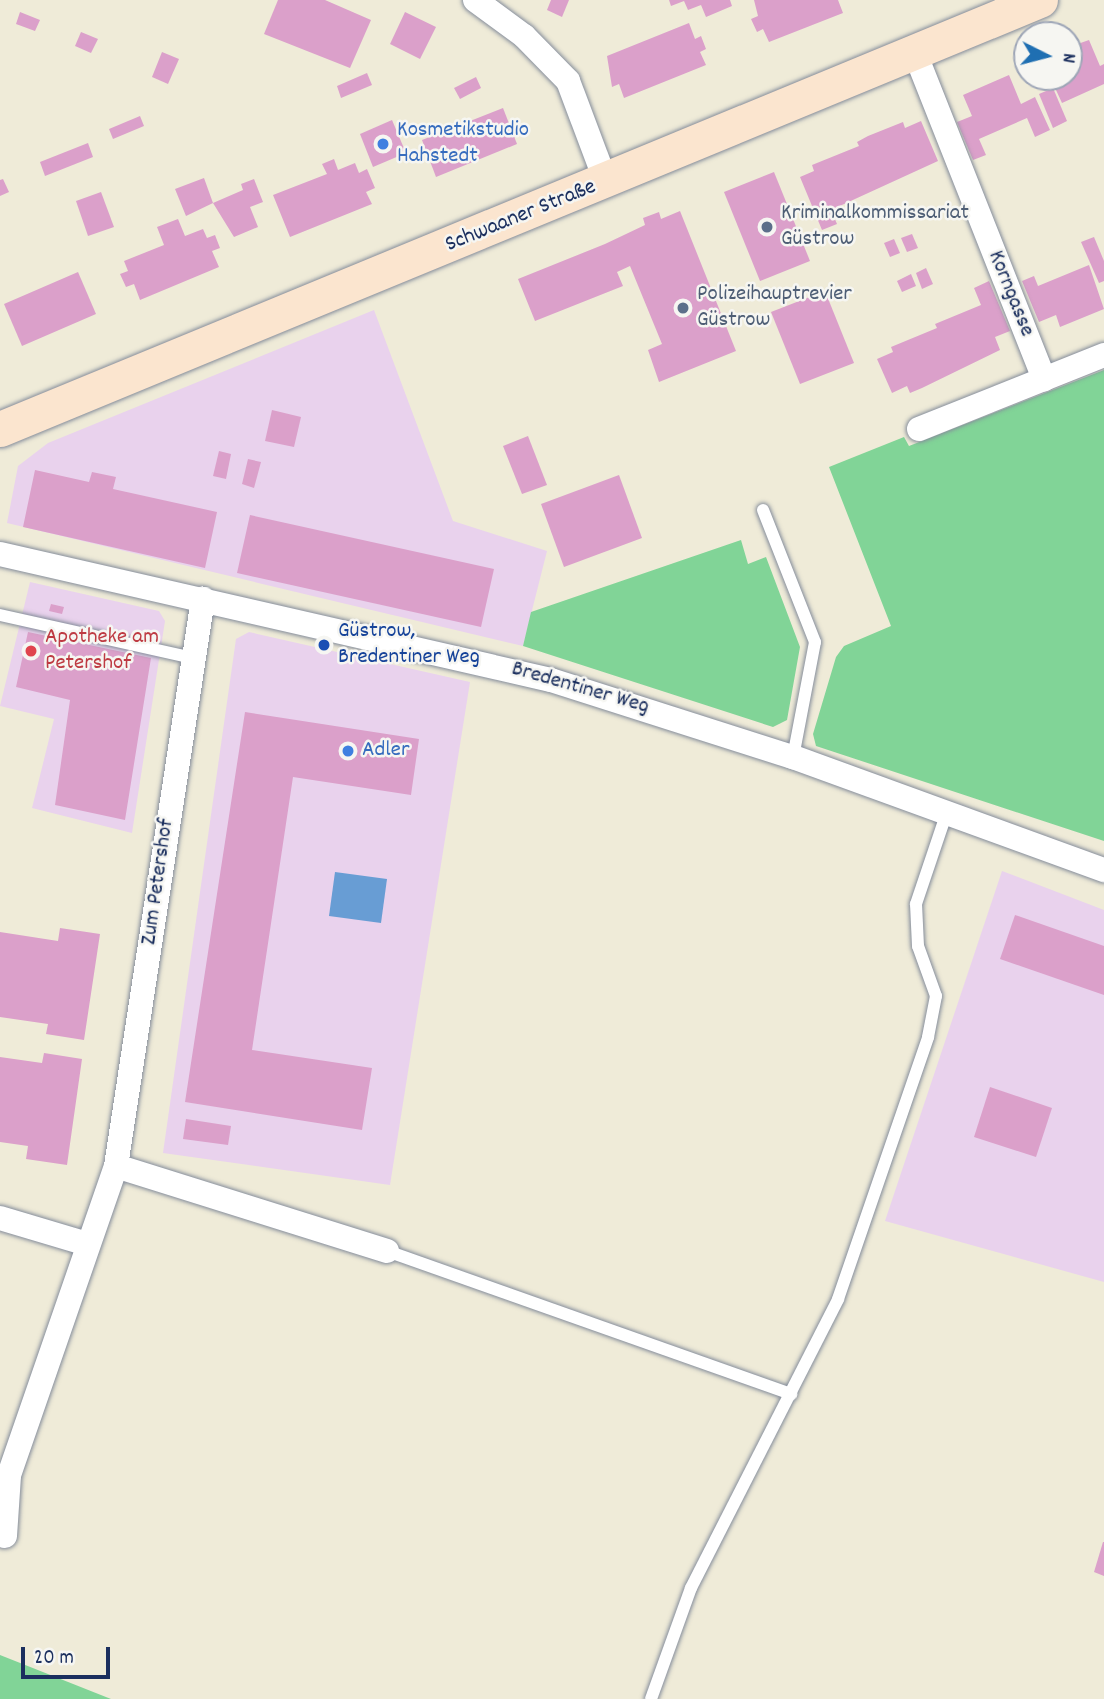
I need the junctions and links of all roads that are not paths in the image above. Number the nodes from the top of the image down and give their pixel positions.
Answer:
1 (475, 0) edge
2 (1040, 0) edge
3 (915, 53) junction
4 (606, 182) junction
5 (1104, 355) edge
6 (1044, 379) junction
7 (0, 429) edge
8 (919, 429) dead end
9 (763, 510) dead end
10 (0, 554) edge
11 (203, 599) junction
12 (0, 615) edge
13 (192, 658) junction
14 (793, 757) junction
15 (947, 812) junction
16 (1104, 870) edge
17 (116, 1166) junction
18 (0, 1218) edge
19 (87, 1244) junction
20 (387, 1251) joint
21 (791, 1394) junction
22 (5, 1536) dead end
23 (651, 1699) edge

1 - 4 street
2 - 3 main road, Schwaaner Straße
3 - 4 main road, Schwaaner Straße
3 - 6 street, Korngasse
4 - 7 main road, Schwaaner Straße
5 - 6 street
6 - 8 street
9 - 14 lane
10 - 11 street, Bredentiner Weg
11 - 13 street, Zum Petershof
11 - 14 street, Bredentiner Weg
12 - 13 lane
13 - 17 street, Zum Petershof
14 - 15 street, Bredentiner Weg
15 - 16 street, Bredentiner Weg
15 - 21 lane
17 - 19 street, Zum Petershof
17 - 20 street
18 - 19 street
19 - 22 street, Zum Petershof
20 - 21 lane
21 - 23 lane

